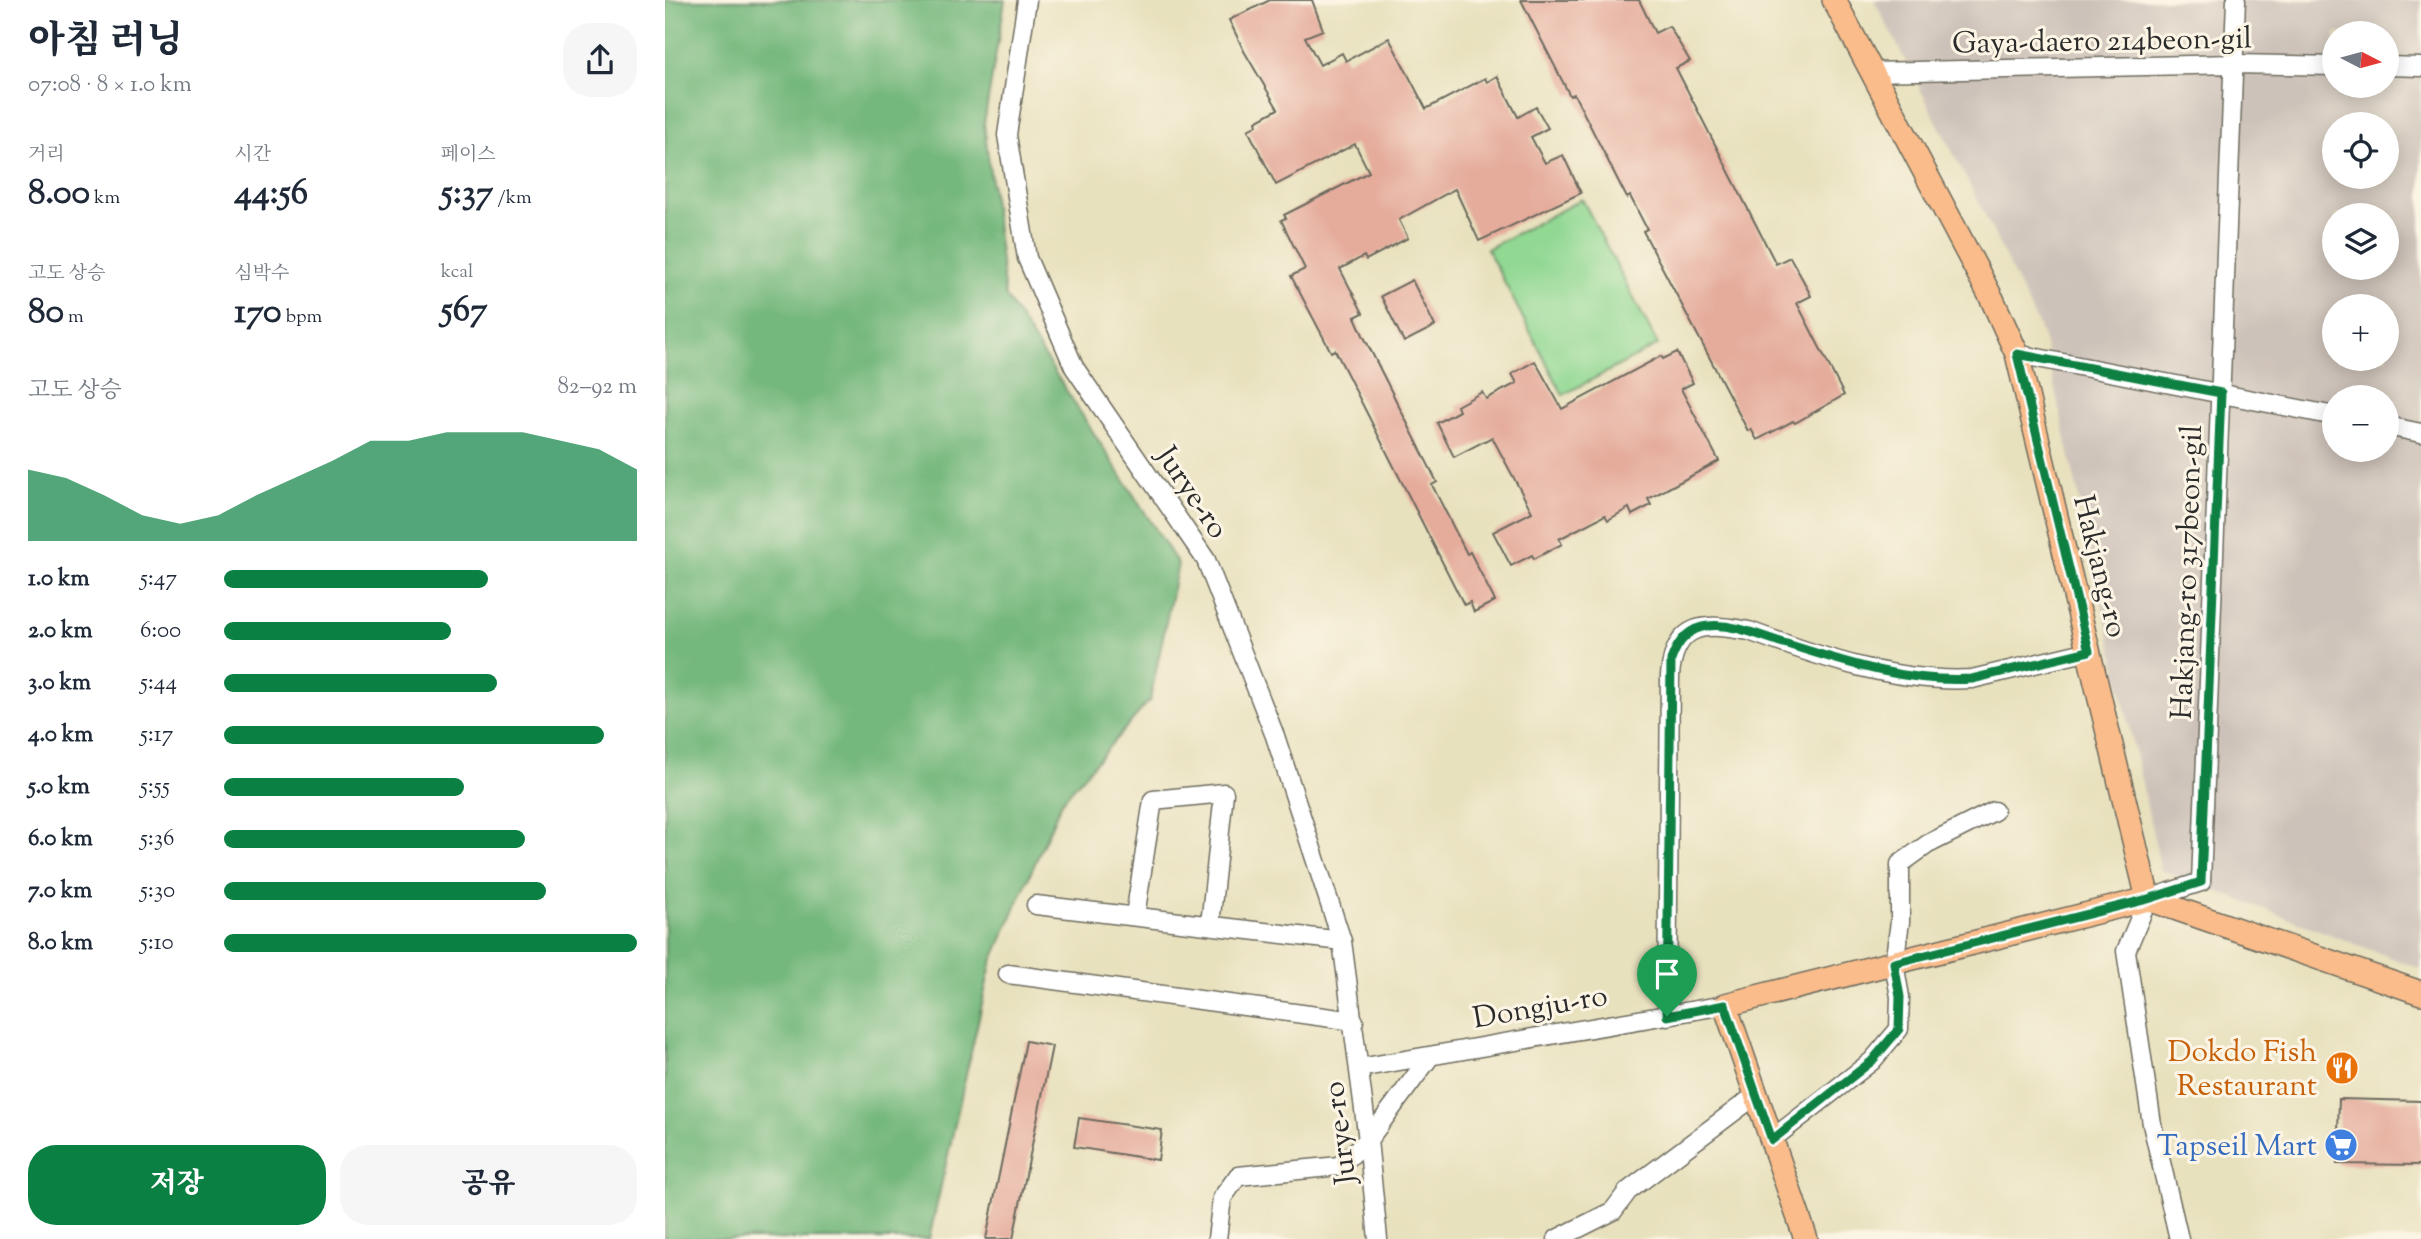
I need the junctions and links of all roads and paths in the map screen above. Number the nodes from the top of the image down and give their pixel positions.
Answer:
1 (1027, 0) edge
2 (1834, 0) edge
3 (2236, 0) edge
4 (2235, 64) junction
5 (2322, 66) edge
6 (2399, 66) edge
7 (2421, 67) edge
8 (1871, 72) junction
9 (2017, 354) junction
10 (2221, 393) junction
11 (2322, 413) edge
12 (2399, 428) edge
13 (2421, 433) edge
14 (2089, 651) junction
15 (1994, 811) dead end
16 (2148, 899) junction
17 (1036, 905) dead end
18 (1135, 916) junction
19 (1210, 925) junction
20 (1342, 941) junction
21 (1894, 963) junction
22 (1008, 974) dead end
23 (2421, 993) edge
24 (1725, 1005) junction
25 (1667, 1016) junction
26 (1353, 1021) junction
27 (1429, 1058) junction
28 (1359, 1068) junction
29 (1756, 1095) junction
30 (1368, 1140) junction
31 (1772, 1140) junction
32 (1217, 1239) edge
33 (1378, 1239) edge
34 (1557, 1239) edge
35 (1806, 1239) edge
36 (2179, 1239) edge

1 - 20 street, Jurye-ro
2 - 8 main road, Hakjang-ro
3 - 4 street, Hakjang-ro 317beon-gil
4 - 5 street, Gaya-daero 214beon-gil
4 - 8 street, Gaya-daero 214beon-gil
4 - 10 street, Hakjang-ro 317beon-gil
6 - 7 street
8 - 9 main road, Hakjang-ro
9 - 10 street
9 - 14 main road, Hakjang-ro
10 - 11 street
10 - 16 street, Hakjang-ro 317beon-gil
12 - 13 street
14 - 16 main road, Hakjang-ro
14 - 25 street
15 - 21 street
16 - 21 main road, Dongju-ro
16 - 23 main road
16 - 36 street
17 - 18 street
18 - 19 street
18 - 19 street
19 - 20 street
20 - 26 street, Jurye-ro
21 - 24 main road, Dongju-ro
21 - 31 street
22 - 26 street
24 - 25 street, Dongju-ro
24 - 29 main road
25 - 27 street, Dongju-ro
26 - 28 street, Jurye-ro
27 - 28 street, Dongju-ro
27 - 30 street
28 - 30 street, Jurye-ro
29 - 31 main road
29 - 34 street
30 - 32 street
30 - 33 street, Jurye-ro
31 - 35 main road

